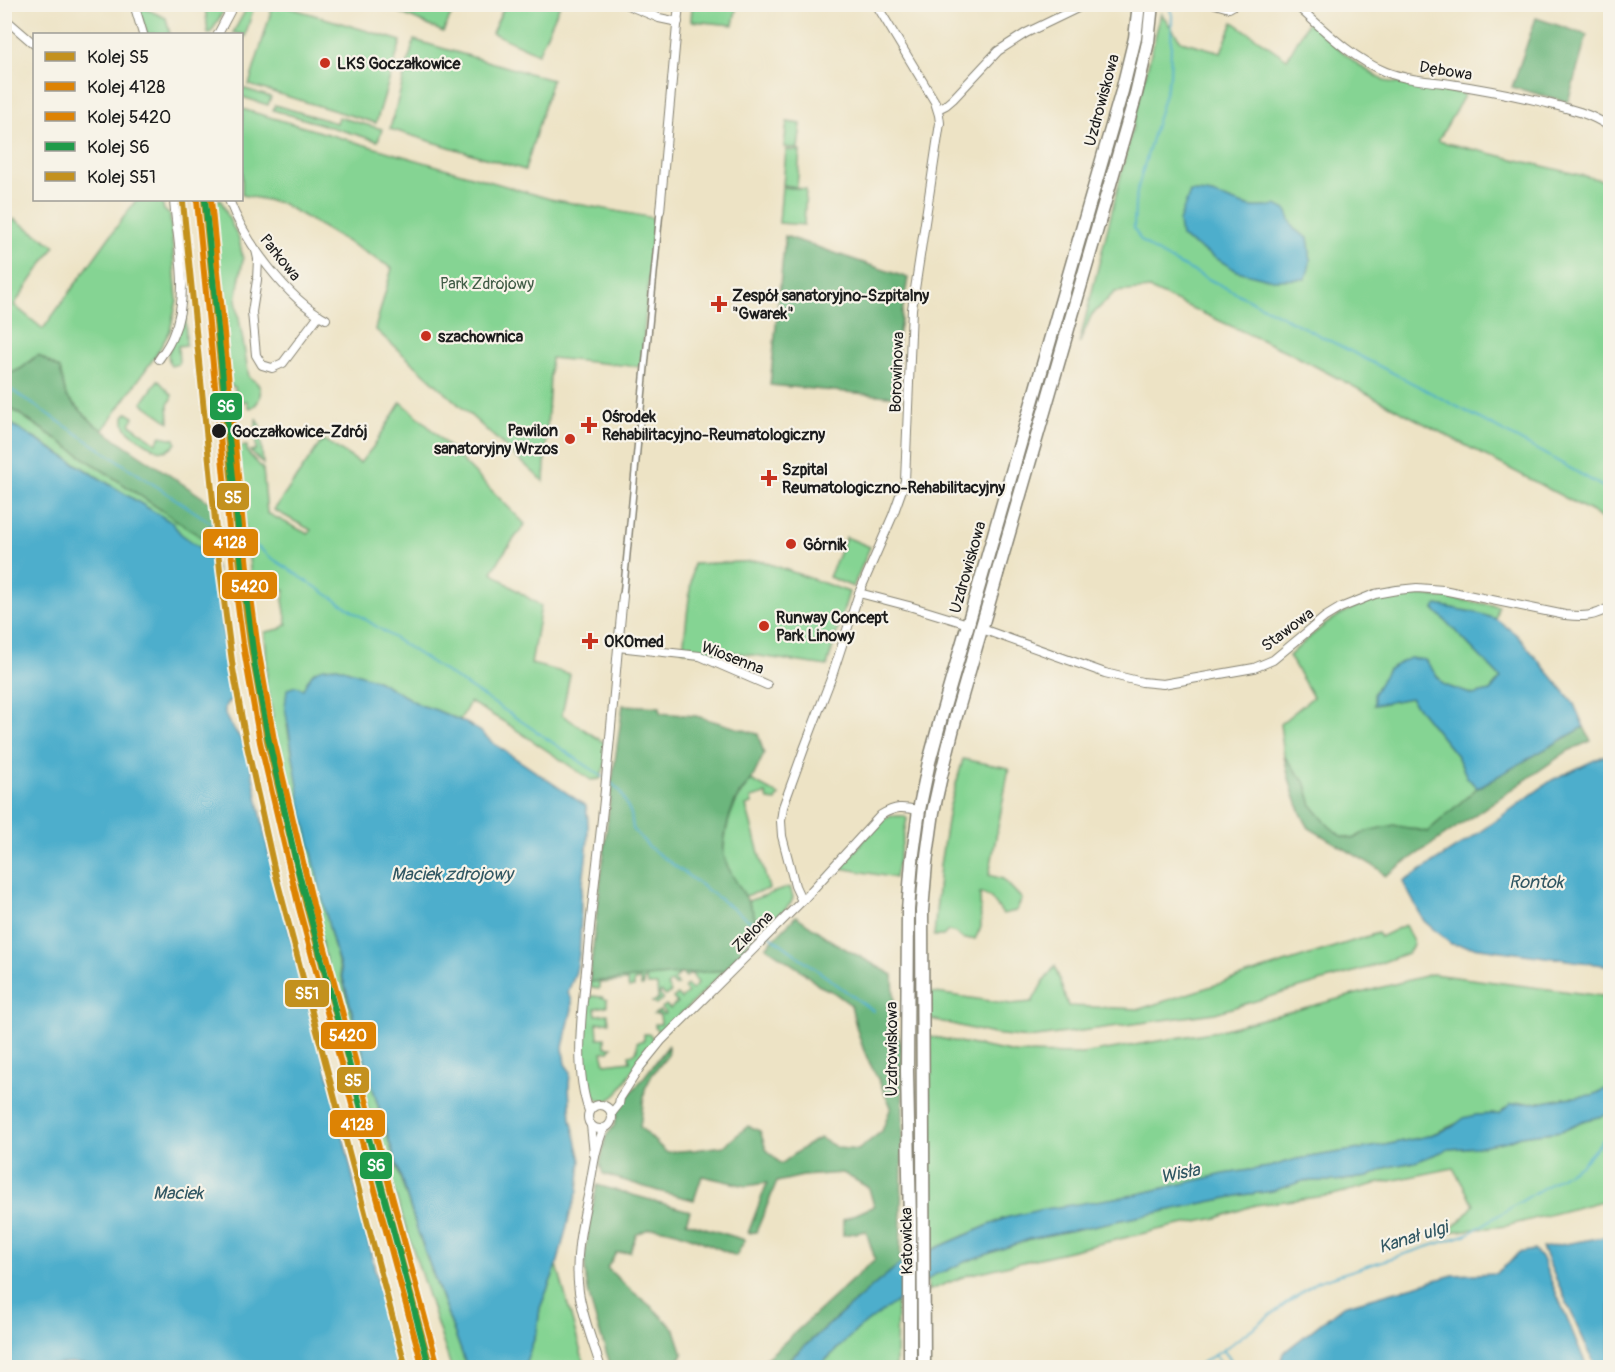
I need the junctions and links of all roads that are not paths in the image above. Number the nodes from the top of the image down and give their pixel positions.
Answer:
1 (134, 4) edge
2 (234, 4) edge
3 (625, 4) edge
4 (678, 4) edge
5 (876, 4) edge
6 (1086, 4) edge
7 (1152, 4) edge
8 (1215, 4) edge
9 (1236, 4) edge
10 (1295, 4) edge
11 (1137, 7) edge
12 (4, 18) edge
13 (678, 22) junction
14 (143, 33) edge
15 (219, 33) edge
16 (33, 43) edge
17 (938, 109) junction
18 (1611, 127) edge
19 (174, 201) edge
20 (230, 201) edge
21 (660, 212) joint
22 (256, 250) junction
23 (159, 359) dead end
24 (859, 593) junction
25 (623, 596) joint
26 (973, 606) junction
27 (1611, 607) edge
28 (968, 624) junction
29 (982, 629) junction
30 (618, 647) junction
31 (767, 685) dead end
32 (919, 810) junction
33 (802, 900) junction
34 (585, 1092) junction
35 (620, 1098) junction
36 (600, 1105) junction
37 (589, 1111) junction
38 (611, 1114) junction
39 (922, 1115) joint
40 (908, 1116) joint
41 (591, 1125) junction
42 (604, 1128) junction
43 (594, 1156) junction
44 (916, 1224) junction
45 (910, 1362) edge
46 (601, 1368) edge
47 (924, 1368) edge

1 - 14 street
2 - 15 street
3 - 13 street
4 - 13 street
5 - 17 street, Borowinowa
6 - 17 street
7 - 29 main road, Uzdrowiskowa
8 - 9 street
10 - 18 street, Dębowa
11 - 26 main road, Uzdrowiskowa
12 - 16 street
13 - 21 street
17 - 24 street, Borowinowa
19 - 23 street
20 - 22 street, Parkowa
21 - 25 street
22 - 22 street, Parkowa
24 - 28 street
24 - 33 street, Borowinowa
25 - 30 street
26 - 28 main road, Uzdrowiskowa
26 - 29 main road
27 - 29 street, Stawowa
28 - 32 main road, Uzdrowiskowa
29 - 39 main road, Uzdrowiskowa
30 - 31 street, Wiosenna
30 - 34 street
32 - 33 street, Zielona
32 - 40 main road, Uzdrowiskowa
33 - 35 street, Zielona
34 - 36 street
34 - 37 street
35 - 36 street
35 - 38 street, Zielona
36 - 37 street
36 - 38 street
37 - 41 street
38 - 42 street
39 - 44 main road, Katowicka
40 - 44 main road, Katowicka
41 - 42 street
41 - 43 street
42 - 43 street
43 - 46 street
44 - 45 main road, Katowicka
44 - 47 main road, Katowicka

